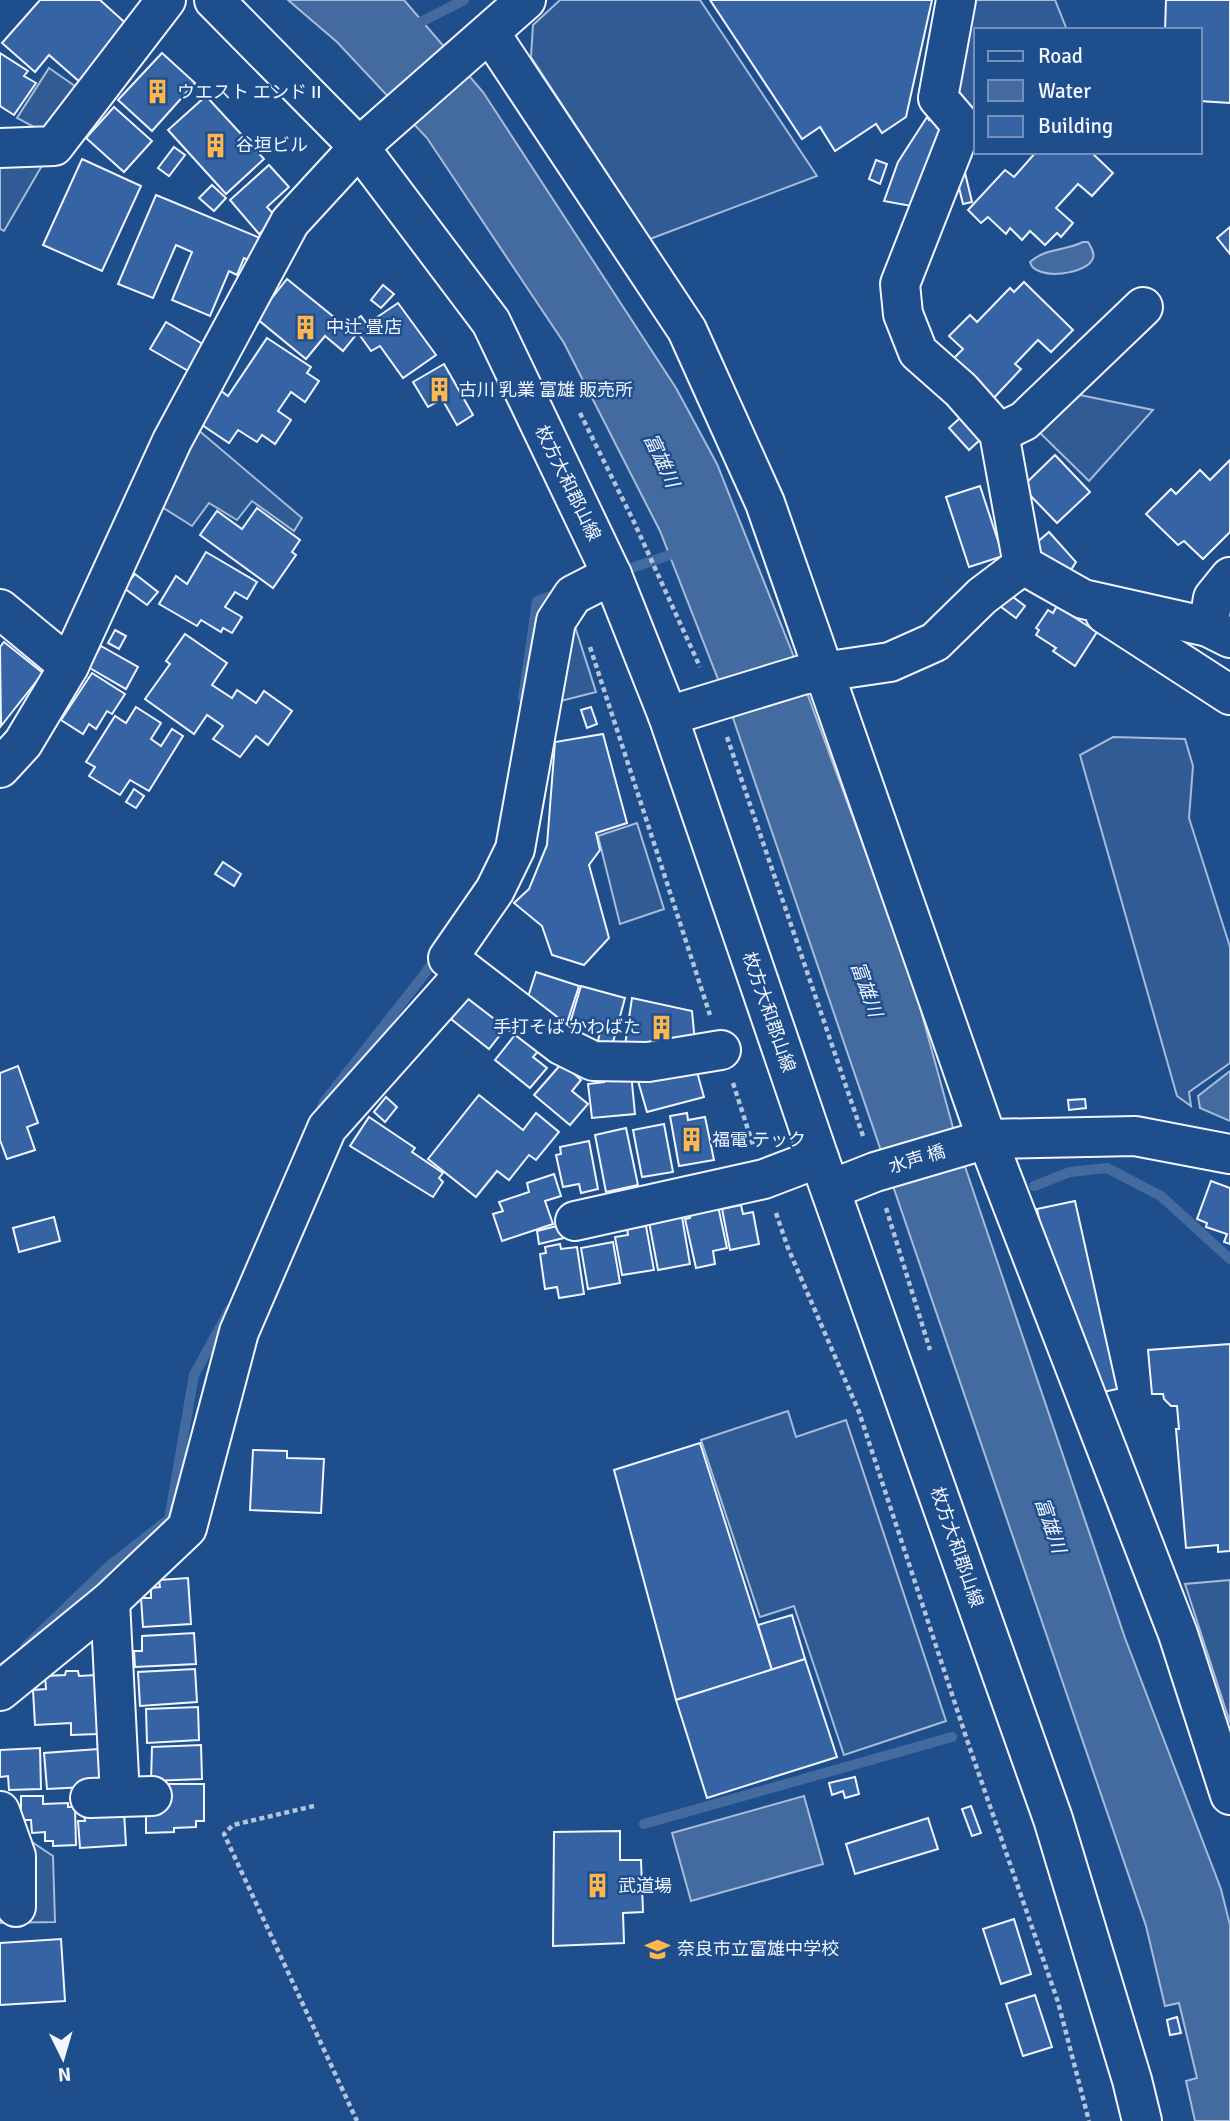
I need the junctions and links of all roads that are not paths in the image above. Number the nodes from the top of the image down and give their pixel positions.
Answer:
1 (166, 0) edge
2 (214, 0) edge
3 (956, 0) edge
4 (507, 12) edge
5 (359, 147) junction
6 (0, 148) edge
7 (1143, 307) dead end
8 (999, 433) junction
9 (1023, 565) junction
10 (612, 575) junction
11 (1230, 577) edge
12 (1083, 599) junction
13 (0, 609) edge
14 (1219, 632) edge
15 (69, 666) junction
16 (813, 673) junction
17 (1230, 695) edge
18 (668, 716) junction
19 (0, 768) edge
20 (466, 972) junction
21 (721, 1050) road end
22 (973, 1142) junction
23 (1230, 1154) edge
24 (826, 1173) junction
25 (575, 1221) dead end
26 (110, 1601) junction
27 (0, 1691) edge
28 (1230, 1795) edge
29 (120, 1797) dead end
30 (0, 1811) edge
31 (16, 1907) dead end
32 (1142, 2121) edge

1 - 6 street
2 - 5 street, 枚方大和郡山線
3 - 8 street
4 - 5 street
4 - 16 street
5 - 10 street, 枚方大和郡山線
5 - 15 street
7 - 8 street
8 - 9 street
9 - 12 street
9 - 16 street
10 - 18 street, 枚方大和郡山線
10 - 20 street
11 - 14 street
12 - 14 street
12 - 17 street
13 - 15 street
15 - 19 street
16 - 18 street
16 - 22 street
18 - 24 street, 枚方大和郡山線
20 - 21 street
20 - 26 street
22 - 23 street, 水声 橋
22 - 24 street, 水声 橋
22 - 28 street
24 - 25 street, 水声 橋
24 - 32 street, 枚方大和郡山線
26 - 27 street
26 - 29 street
30 - 31 street

